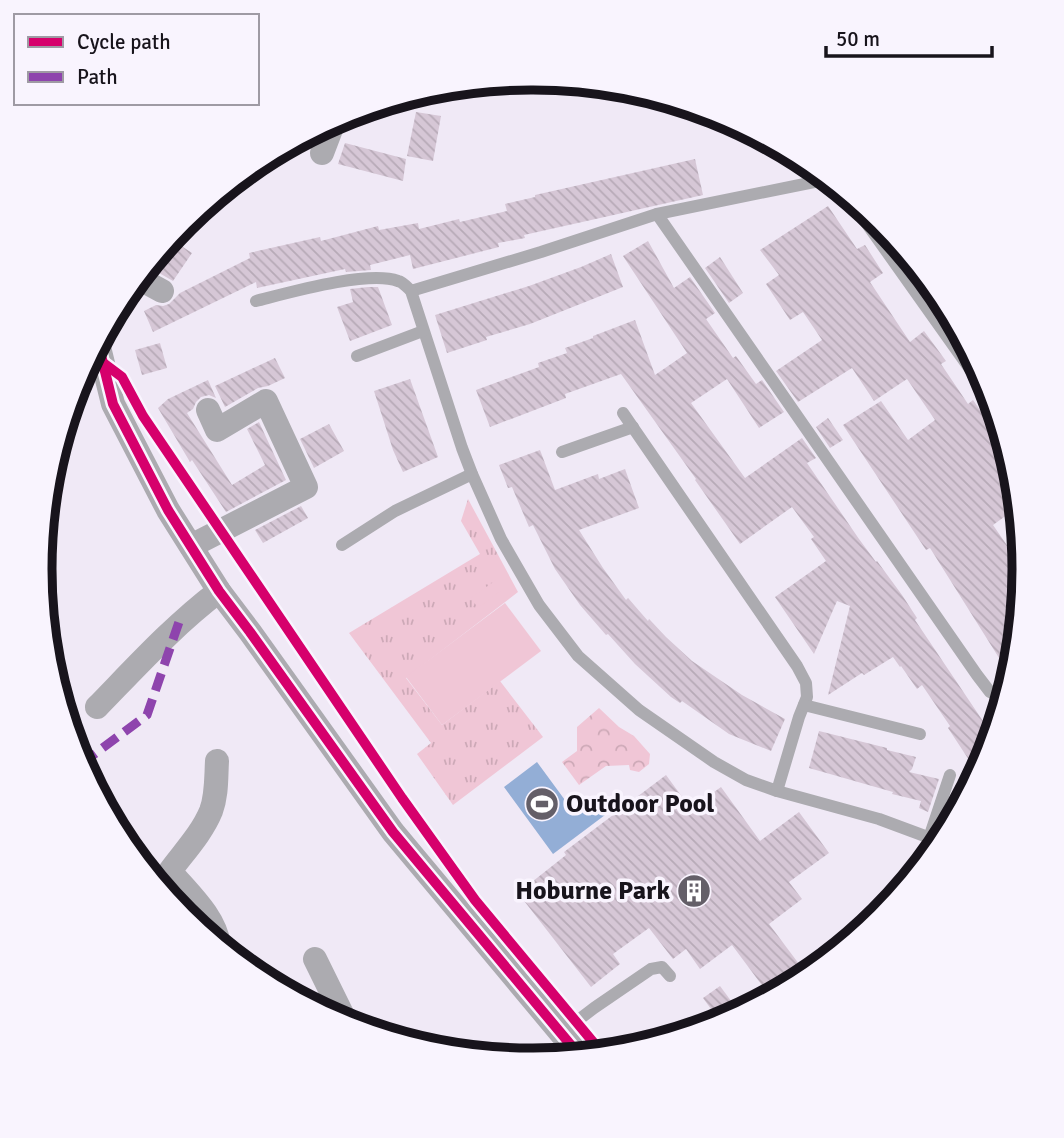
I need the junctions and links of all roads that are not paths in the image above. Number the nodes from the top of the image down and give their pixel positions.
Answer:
1 (329, 135) edge
2 (322, 153) dead end
3 (814, 182) edge
4 (657, 214) junction
5 (872, 231) edge
6 (148, 283) edge
7 (162, 291) dead end
8 (411, 291) junction
9 (256, 301) dead end
10 (423, 331) junction
11 (356, 356) dead end
12 (102, 358) edge
13 (963, 359) edge
14 (208, 410) dead end
15 (623, 413) dead end
16 (633, 427) junction
17 (562, 452) dead end
18 (472, 474) junction
19 (342, 545) dead end
20 (191, 546) junction
21 (219, 591) junction
22 (995, 694) edge
23 (804, 705) junction
24 (97, 707) dead end
25 (920, 734) dead end
26 (217, 761) dead end
27 (950, 775) dead end
28 (777, 791) junction
29 (939, 822) edge
30 (929, 838) edge
31 (215, 929) edge
32 (315, 959) dead end
33 (670, 976) dead end
34 (349, 1012) edge
35 (560, 1034) junction
36 (571, 1046) edge

1 - 2 street
3 - 4 lane
4 - 8 lane
4 - 22 lane
5 - 13 lane
6 - 7 street
8 - 9 lane
8 - 10 lane
10 - 11 lane
10 - 18 lane
12 - 20 street
14 - 20 street
15 - 16 lane
16 - 17 lane
16 - 23 lane
18 - 19 lane
18 - 28 lane
20 - 21 street
21 - 24 street
21 - 35 street
23 - 25 lane
23 - 28 lane
26 - 31 street
27 - 29 lane
28 - 30 lane
32 - 34 street
33 - 35 lane
35 - 36 street

